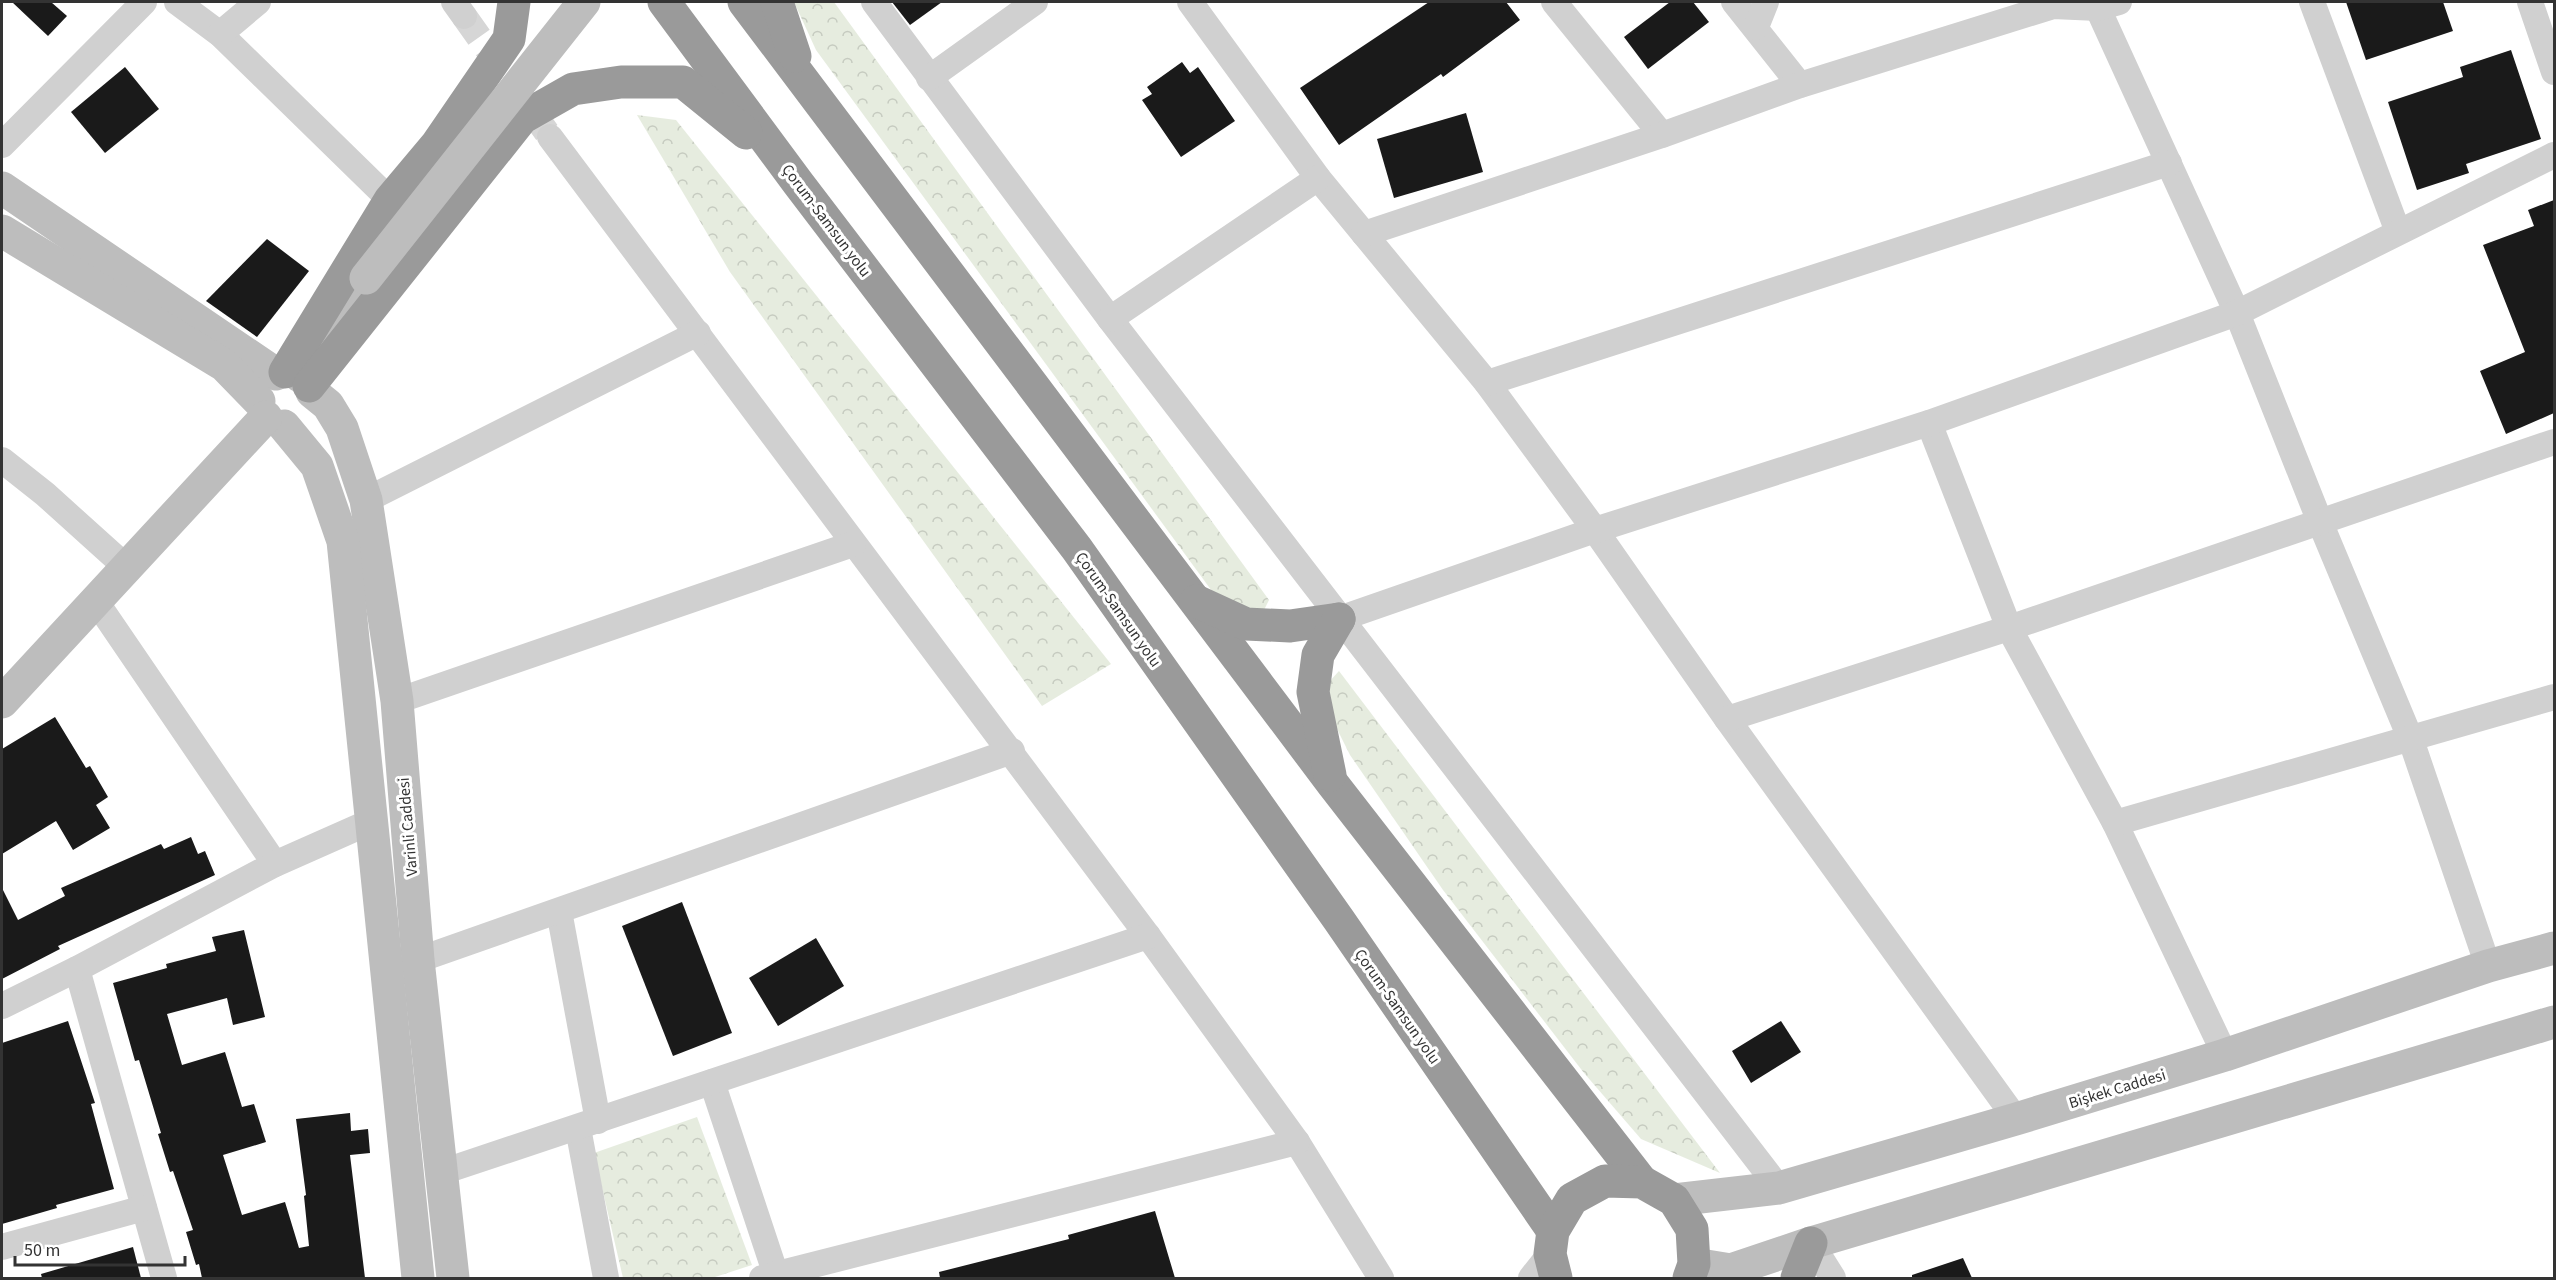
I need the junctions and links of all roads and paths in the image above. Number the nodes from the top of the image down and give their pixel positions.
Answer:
1 (144, 2) edge
2 (177, 2) edge
3 (258, 2) edge
4 (514, 2) edge
5 (584, 2) edge
6 (664, 2) edge
7 (744, 2) edge
8 (777, 2) edge
9 (874, 2) edge
10 (1035, 2) edge
11 (1190, 2) edge
12 (1554, 2) edge
13 (1734, 2) edge
14 (1766, 2) edge
15 (2312, 2) edge
16 (2530, 2) edge
17 (2104, 4) edge
18 (1756, 27) junction
19 (220, 34) junction
20 (2554, 72) edge
21 (929, 78) junction
22 (802, 80) junction
23 (1800, 85) junction
24 (1662, 135) junction
25 (550, 137) tunnel mouth
26 (2, 145) edge
27 (2554, 155) edge
28 (2169, 163) junction
29 (1318, 178) junction
30 (798, 183) junction
31 (2, 188) edge
32 (390, 200) junction
33 (2398, 232) junction
34 (3, 234) edge
35 (1364, 234) junction
36 (2237, 313) junction
37 (1110, 319) junction
38 (698, 333) junction
39 (1487, 383) junction
40 (286, 393) junction
41 (1929, 423) junction
42 (2554, 442) edge
43 (3, 464) edge
44 (366, 500) junction
45 (2320, 522) junction
46 (1595, 530) junction
47 (853, 544) junction
48 (126, 567) junction
49 (1192, 599) junction
50 (95, 600) junction
51 (1339, 619) junction
52 (2008, 628) junction
53 (2554, 697) edge
54 (397, 701) junction
55 (2, 702) edge
56 (1727, 719) junction
57 (2411, 740) junction
58 (1012, 751) junction
59 (1332, 783) junction
60 (372, 821) junction
61 (2115, 823) junction
62 (275, 864) junction
63 (559, 911) junction
64 (1149, 936) junction
65 (2554, 948) edge
66 (418, 960) junction
67 (2488, 966) junction
68 (77, 969) junction
69 (2, 1005) edge
70 (2554, 1022) edge
71 (2225, 1054) junction
72 (712, 1082) junction
73 (2016, 1119) junction
74 (588, 1125) junction
75 (1297, 1142) junction
76 (442, 1172) junction
77 (1642, 1182) junction
78 (1779, 1188) junction
79 (1674, 1200) junction
80 (144, 1208) junction
81 (1811, 1243) junction
82 (2, 1247) edge
83 (1547, 1260) edge
84 (1693, 1273) edge
85 (771, 1277) edge
86 (164, 1278) edge
87 (418, 1278) edge
88 (453, 1278) edge
89 (606, 1278) edge
90 (1381, 1278) edge
91 (1797, 1278) edge
92 (1833, 1278) edge

1 - 26 street
2 - 19 street
3 - 19 street
4 - 32 highway
5 - 40 street, bridge
6 - 30 highway, Çorum-Samsun yolu
7 - 22 highway, Çorum-Samsun yolu
8 - 22 highway
9 - 21 street
10 - 21 street
11 - 29 street
12 - 24 street
13 - 18 street
14 - 18 street
15 - 33 street
16 - 20 street
17 - 23 street
17 - 28 street
18 - 23 street
19 - 32 street
21 - 37 street
22 - 49 highway, Çorum-Samsun yolu
23 - 24 street
24 - 35 street
25 - 38 street
27 - 33 street
28 - 36 street
28 - 39 street
29 - 35 street
29 - 37 street
30 - 40 highway
30 - 83 highway, Çorum-Samsun yolu
31 - 40 street
32 - 40 highway
33 - 36 street
34 - 40 street
35 - 39 street
36 - 41 street
36 - 45 street
37 - 51 street
38 - 44 street
38 - 47 street
39 - 46 street
40 - 44 street, Varinli Caddesi
40 - 48 street
40 - 60 street, Varinli Caddesi
41 - 46 street
41 - 52 street
42 - 45 street
43 - 48 street
44 - 54 street, Varinli Caddesi
45 - 52 street
45 - 57 street
46 - 51 street
46 - 56 street
47 - 54 street
47 - 58 street
48 - 50 street
49 - 51 highway
49 - 59 highway, Çorum-Samsun yolu
50 - 55 street
50 - 62 street
51 - 59 highway
51 - 78 street
52 - 56 street
52 - 61 street
53 - 57 street
54 - 66 street, Varinli Caddesi
56 - 73 street
57 - 61 street
57 - 67 street
58 - 63 street
58 - 64 street
59 - 77 highway, Çorum-Samsun yolu
60 - 62 street
60 - 87 street, Varinli Caddesi
61 - 71 street
62 - 68 street
63 - 66 street
63 - 74 street
64 - 72 street
64 - 75 street
65 - 67 street, Bişkek Caddesi
66 - 76 street, Varinli Caddesi
67 - 71 street, Bişkek Caddesi
68 - 69 street
68 - 80 street
70 - 81 street
71 - 73 street, Bişkek Caddesi
72 - 74 street
72 - 85 street
73 - 78 street, Bişkek Caddesi
74 - 76 street
74 - 89 street
75 - 85 street
75 - 90 street
76 - 88 street, Varinli Caddesi
77 - 79 highway, Çorum-Samsun yolu
77 - 83 highway, Çorum-Samsun yolu
78 - 79 street, Bişkek Caddesi
79 - 84 highway, Çorum-Samsun yolu
80 - 82 street
80 - 86 street
81 - 84 street
81 - 91 highway
81 - 92 street

